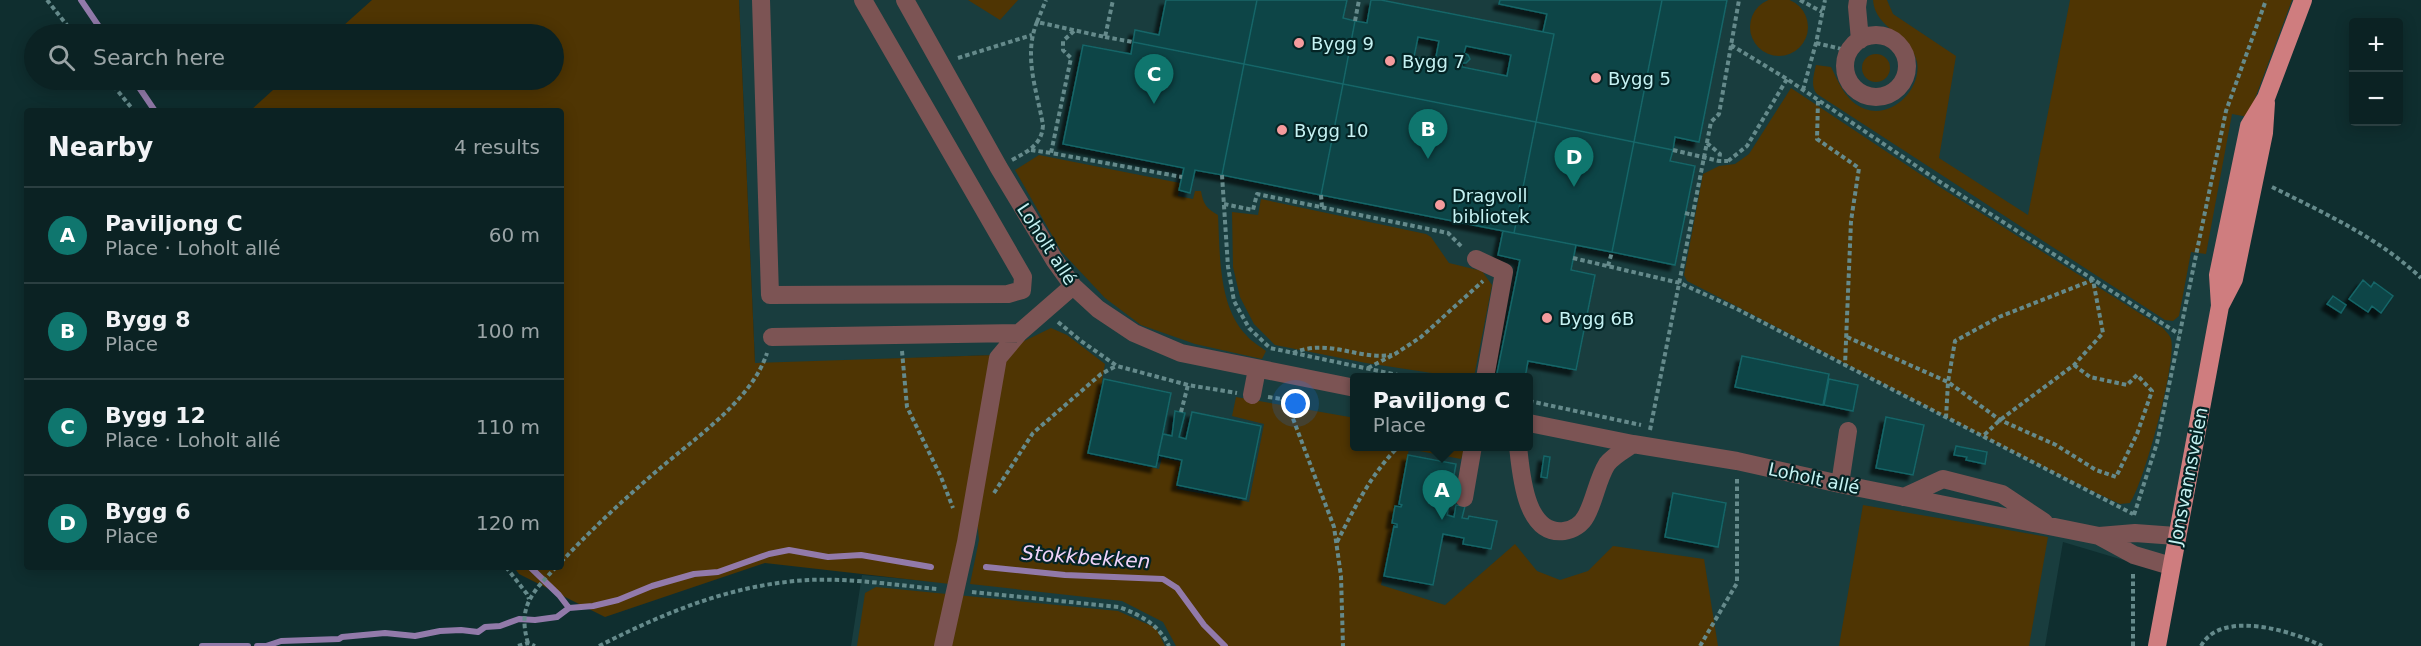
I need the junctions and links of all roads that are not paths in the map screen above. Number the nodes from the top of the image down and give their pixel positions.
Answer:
1 (761, 0) edge
2 (863, 0) edge
3 (905, 0) edge
4 (1858, 0) edge
5 (2303, 0) edge
6 (1855, 45) road end
7 (1476, 260) road end
8 (1073, 286) junction
9 (1019, 333) junction
10 (772, 337) road end
11 (1257, 369) junction
12 (1486, 373) edge
13 (1350, 387) edge
14 (1252, 395) road end
15 (1533, 424) edge
16 (1848, 431) dead end
17 (1644, 440) junction
18 (1472, 451) edge
19 (1519, 451) edge
20 (1840, 484) junction
21 (1904, 497) junction
22 (1464, 498) dead end
23 (2050, 526) junction
24 (2099, 536) junction
25 (2176, 536) junction
26 (2171, 566) junction
27 (943, 646) edge
28 (2157, 646) edge

1 - 2 street
3 - 8 street, Loholt allé
4 - 6 street
5 - 25 main road, Jonsvannsveien
7 - 12 street
8 - 9 street
8 - 11 street, Loholt allé
9 - 10 street
9 - 27 street
11 - 13 street, Loholt allé
11 - 14 street
15 - 17 street, Loholt allé
16 - 20 street
17 - 19 street
17 - 20 street, Loholt allé
18 - 22 street
20 - 21 street, Loholt allé
21 - 23 street, Loholt allé
21 - 23 street
23 - 24 street, Loholt allé
24 - 25 street, Loholt allé
24 - 26 street, Loholt allé
25 - 26 main road, Jonsvannsveien
26 - 28 main road, Jonsvannsveien

